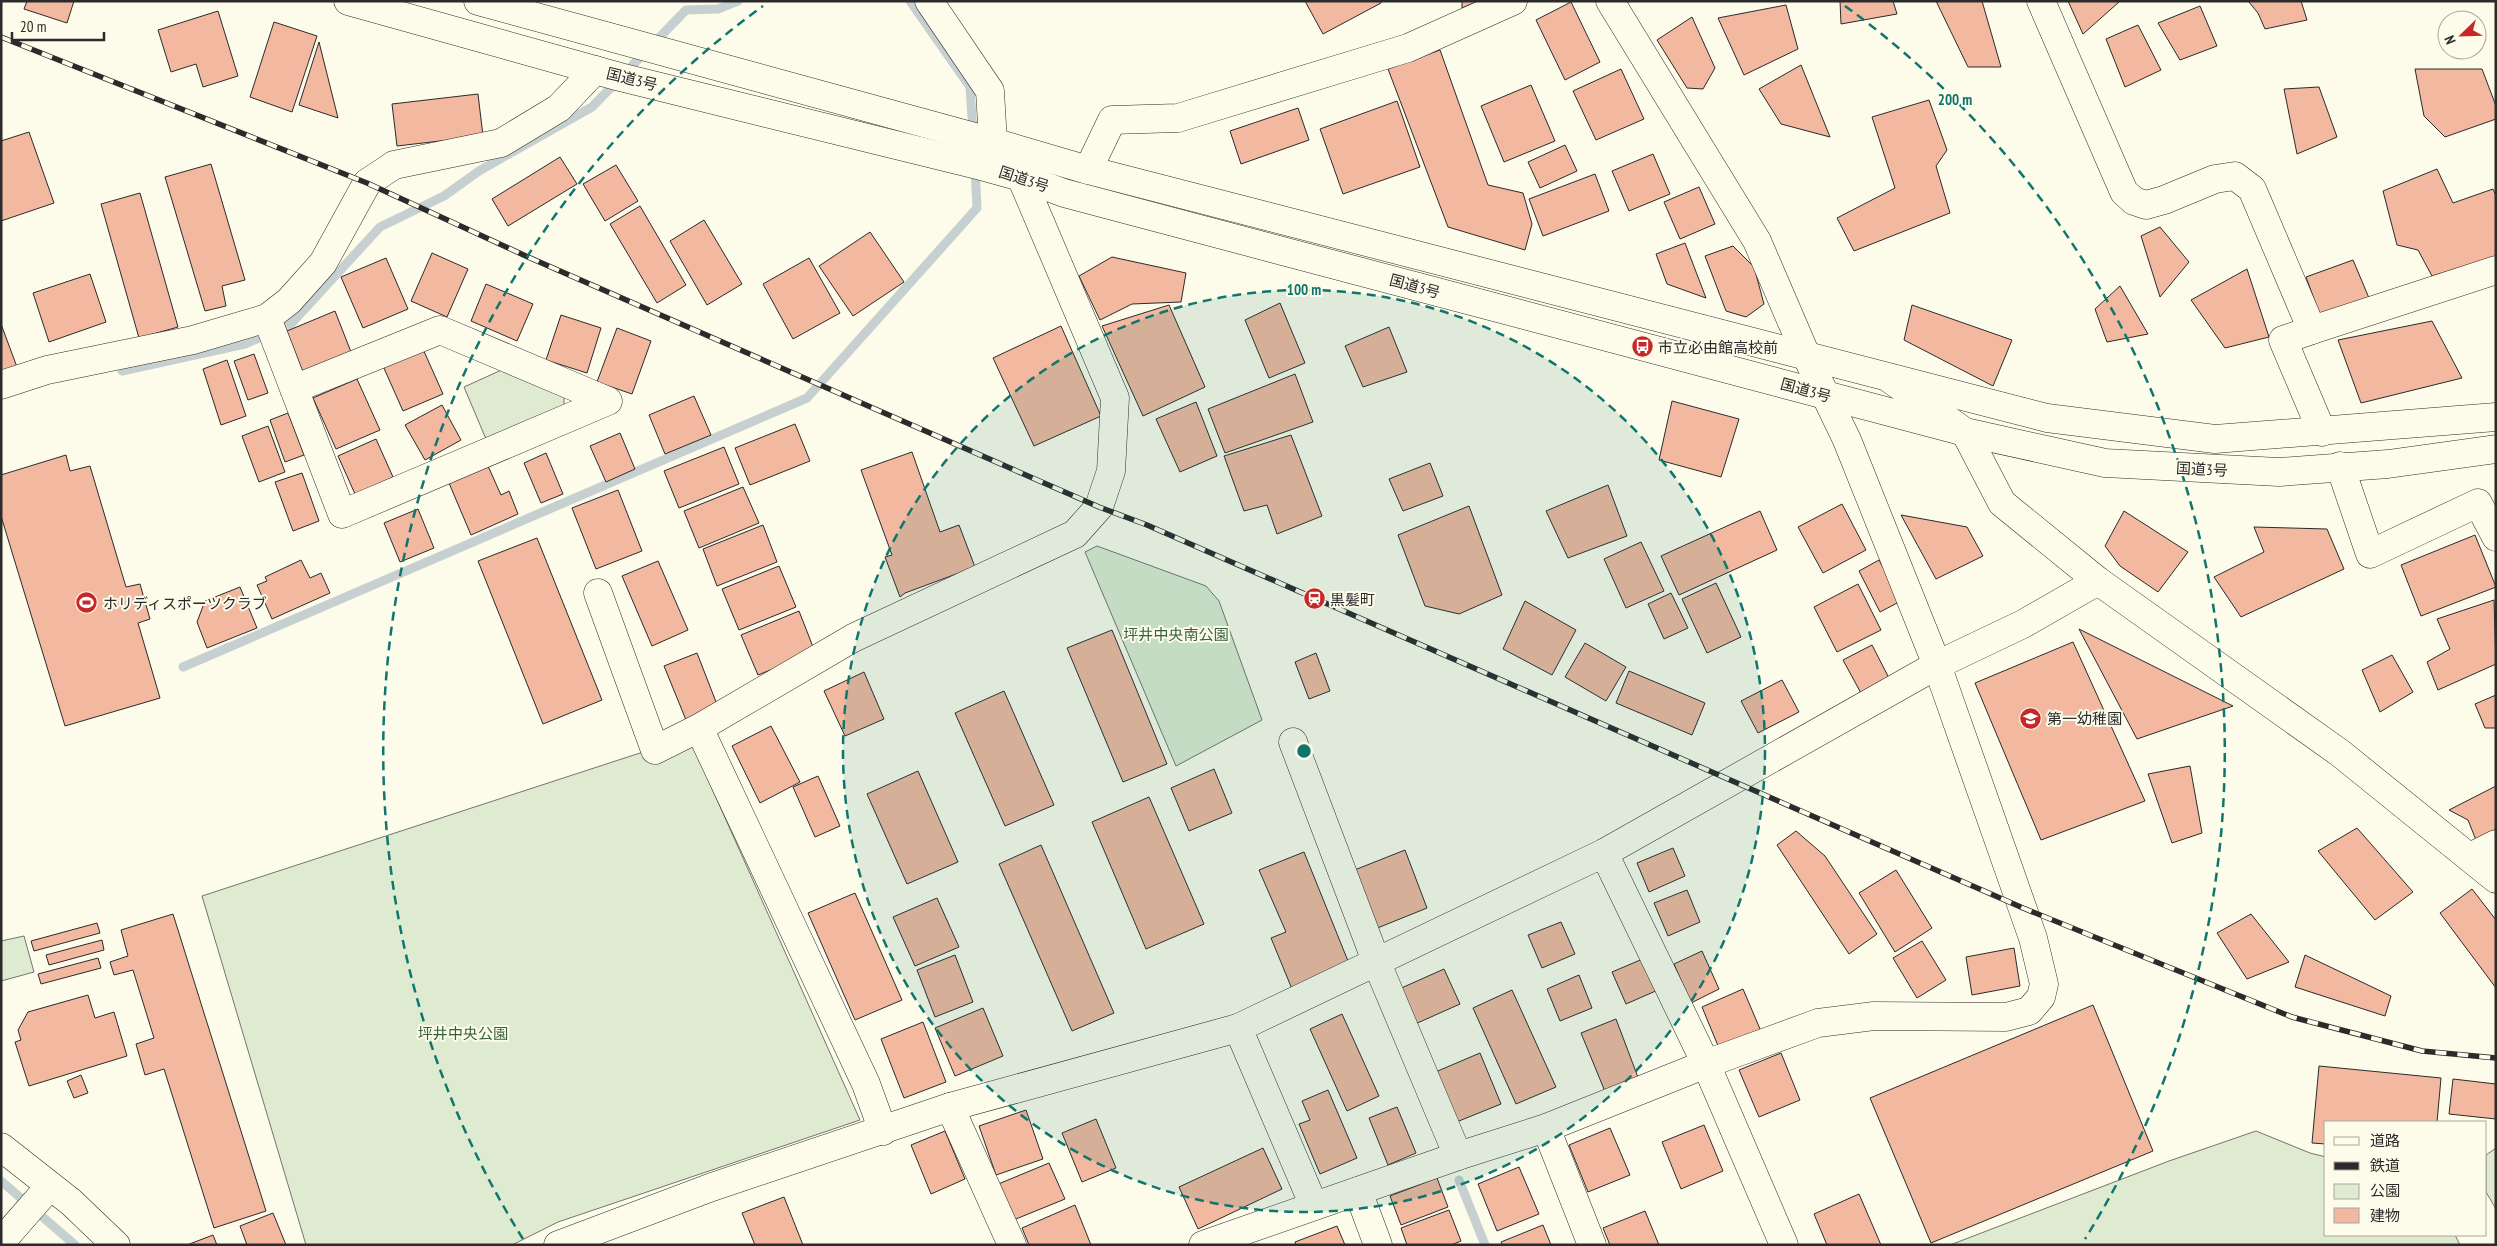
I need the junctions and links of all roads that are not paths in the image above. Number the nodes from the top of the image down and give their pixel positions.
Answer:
1 (348, 1) edge
2 (478, 1) edge
3 (929, 1) edge
4 (1513, 1) edge
5 (1610, 1) edge
6 (2041, 1) edge
7 (595, 70) junction
8 (993, 142) junction
9 (1088, 170) junction
10 (1020, 177) junction
11 (2496, 270) edge
12 (271, 328) junction
13 (2312, 330) junction
14 (1806, 355) junction
15 (1890, 378) junction
16 (1, 385) edge
17 (294, 389) junction
18 (1824, 394) junction
19 (2496, 417) edge
20 (1965, 432) junction
21 (2322, 432) junction
22 (2496, 449) edge
23 (2340, 466) junction
24 (2496, 537) edge
25 (2098, 581) junction
26 (598, 593) dead end
27 (1937, 665) junction
28 (699, 728) junction
29 (1293, 742) dead end
30 (2496, 844) edge
31 (1604, 853) junction
32 (2470, 857) junction
33 (2496, 879) edge
34 (1376, 961) junction
35 (1238, 1028) junction
36 (1706, 1064) junction
37 (950, 1107) junction
38 (1546, 1128) junction
39 (883, 1131) junction
40 (1, 1147) edge
41 (1458, 1156) junction
42 (1358, 1191) junction
43 (43, 1193) junction
44 (1314, 1206) junction
45 (1, 1242) edge
46 (116, 1245) edge
47 (558, 1245) edge
48 (1012, 1245) edge
49 (1203, 1245) edge
50 (1378, 1245) edge
51 (1592, 1245) edge
52 (1784, 1245) edge

1 - 7 main road, 国道3号
2 - 8 main road, 国道3号
3 - 8 main road
4 - 9 main road
5 - 14 main road
6 - 13 main road
7 - 10 main road, 国道3号
7 - 12 main road
8 - 9 main road, 国道3号
9 - 14 main road, 国道3号
10 - 18 main road, 国道3号
10 - 28 main road
11 - 13 main road
12 - 16 main road
12 - 17 main road
13 - 21 main road
14 - 15 main road, 国道3号
14 - 18 main road
15 - 20 main road
15 - 21 main road, 国道3号
17 - 17 main road
18 - 20 main road, 国道3号
18 - 27 main road
19 - 21 main road, 国道3号
20 - 23 main road, 国道3号
20 - 25 main road
22 - 23 main road, 国道3号
23 - 24 main road
25 - 27 main road
25 - 32 main road
26 - 28 main road
27 - 31 main road
27 - 36 main road
28 - 39 main road
29 - 34 main road
30 - 32 main road
31 - 34 main road
31 - 36 main road
32 - 33 main road
34 - 35 main road
34 - 41 main road
35 - 37 main road
35 - 44 main road
36 - 38 main road
36 - 52 main road
37 - 39 main road
37 - 48 main road
38 - 41 main road
38 - 51 main road
39 - 47 main road
40 - 43 main road
41 - 42 main road
42 - 44 main road
42 - 50 main road
43 - 45 main road
43 - 46 main road
44 - 49 main road

